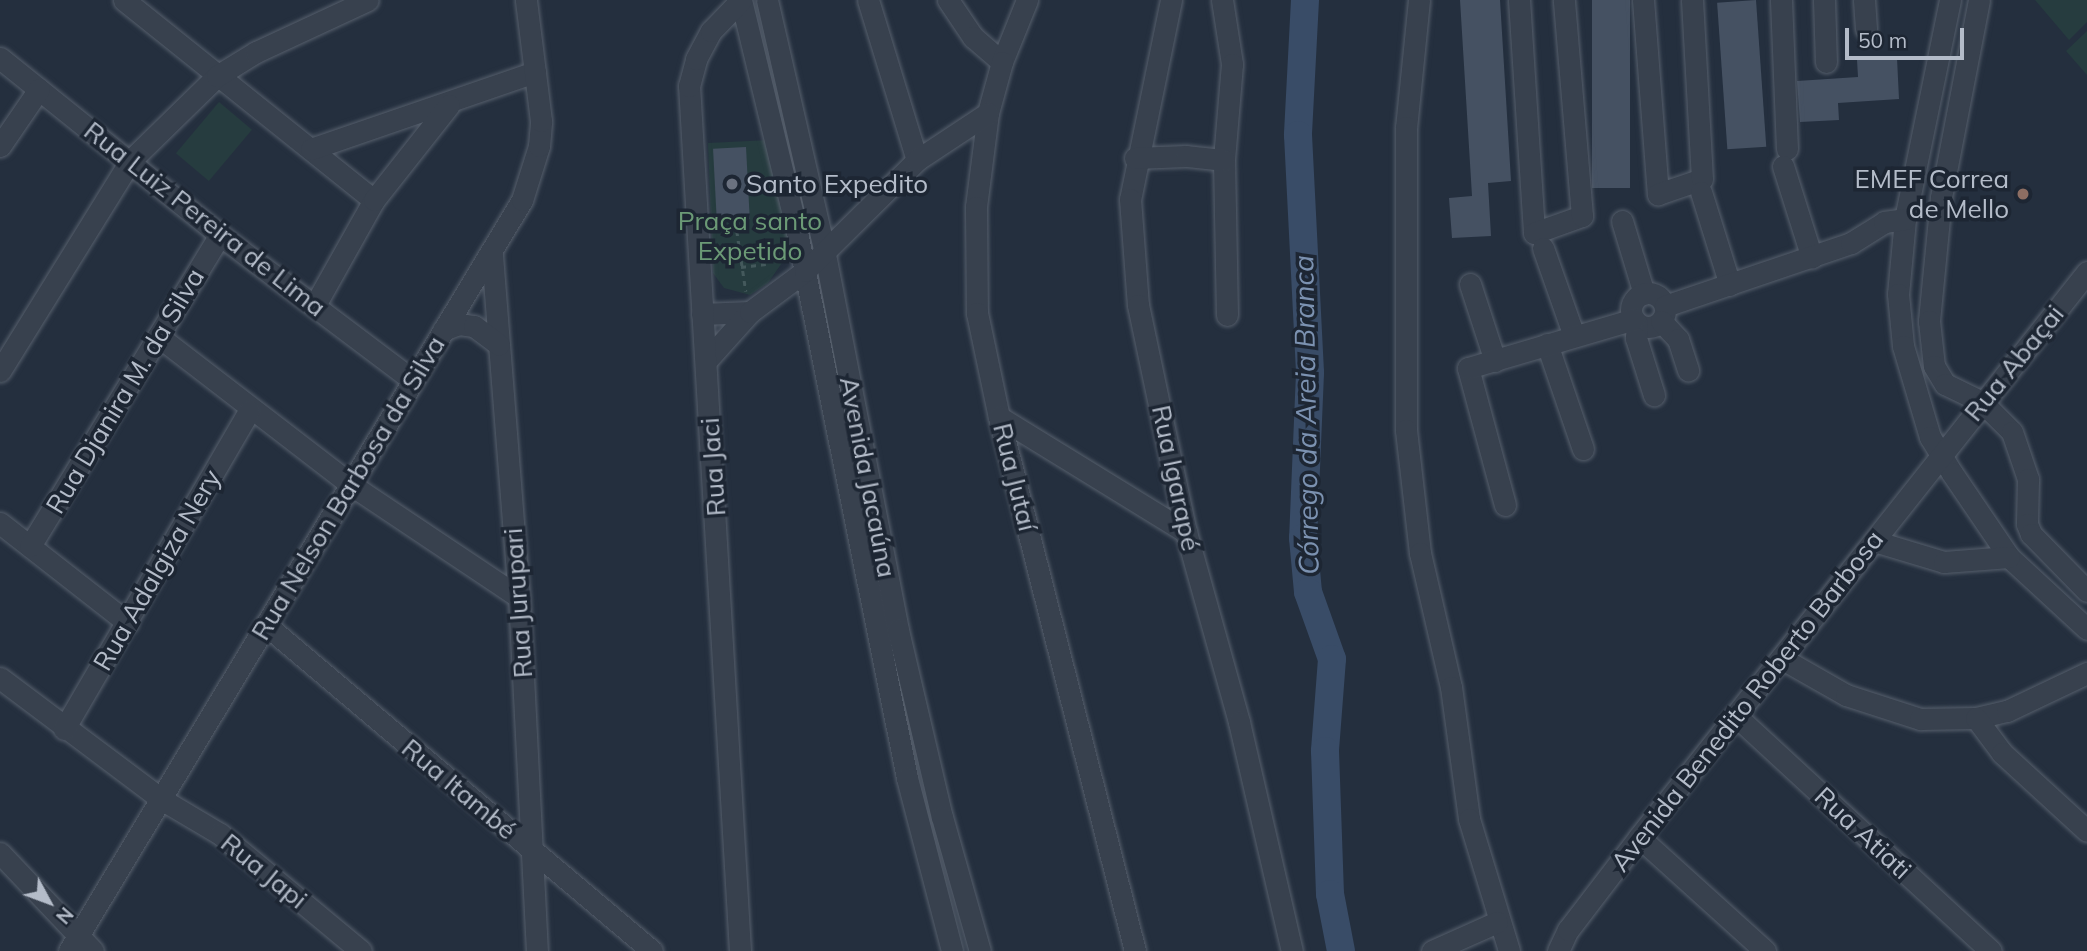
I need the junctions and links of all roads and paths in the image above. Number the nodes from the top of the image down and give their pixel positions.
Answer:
1 (368, 0) edge
2 (526, 0) edge
3 (741, 0) edge
4 (767, 0) edge
5 (867, 0) edge
6 (948, 0) edge
7 (1027, 0) edge
8 (1171, 0) edge
9 (1222, 0) edge
10 (1419, 0) edge
11 (1519, 0) edge
12 (1564, 0) edge
13 (1643, 0) edge
14 (1692, 0) edge
15 (1781, 0) edge
16 (1824, 0) edge
17 (1864, 0) edge
18 (1950, 0) edge
19 (1979, 0) edge
20 (126, 1) edge
21 (1866, 29) dead end
22 (0, 58) edge
23 (1002, 62) junction
24 (1826, 62) dead end
25 (535, 72) junction
26 (217, 76) junction
27 (39, 89) junction
28 (449, 105) junction
29 (988, 113) junction
30 (0, 146) edge
31 (311, 149) junction
32 (1135, 158) junction
33 (917, 160) junction
34 (1224, 160) junction
35 (130, 161) junction
36 (1701, 192) dead end
37 (374, 200) junction
38 (1905, 219) junction
39 (1622, 221) dead end
40 (737, 231) dead end
41 (220, 235) junction
42 (1543, 248) dead end
43 (824, 249) junction
44 (492, 254) junction
45 (1812, 258) junction
46 (766, 264) dead end
47 (741, 267) junction
48 (805, 271) junction
49 (2086, 278) edge
50 (1470, 285) dead end
51 (1730, 285) junction
52 (1644, 294) junction
53 (315, 306) junction
54 (750, 312) junction
55 (702, 314) junction
56 (1663, 314) junction
57 (1227, 316) dead end
58 (1636, 321) junction
59 (1929, 321) junction
60 (1900, 324) junction
61 (443, 330) junction
62 (158, 336) junction
63 (1574, 336) junction
64 (1547, 344) junction
65 (499, 345) junction
66 (706, 361) junction
67 (1494, 361) junction
68 (1688, 370) dead end
69 (0, 371) edge
70 (411, 379) junction
71 (1654, 395) dead end
72 (1982, 402) junction
73 (249, 411) junction
74 (999, 417) junction
75 (1583, 450) dead end
76 (1942, 455) junction
77 (349, 484) junction
78 (1505, 505) dead end
79 (0, 523) edge
80 (1186, 532) junction
81 (1874, 541) junction
82 (30, 546) junction
83 (2009, 557) junction
84 (2087, 591) edge
85 (519, 597) junction
86 (128, 624) junction
87 (266, 625) junction
88 (2087, 629) edge
89 (1781, 658) junction
90 (2087, 673) edge
91 (0, 678) edge
92 (1735, 715) junction
93 (1976, 718) junction
94 (64, 729) junction
95 (160, 799) junction
96 (2087, 831) edge
97 (1639, 837) junction
98 (532, 851) junction
99 (0, 853) edge
100 (1497, 922) junction
101 (80, 946) edge
102 (361, 951) edge
103 (537, 951) edge
104 (652, 951) edge
105 (740, 951) edge
106 (952, 951) edge
107 (980, 951) edge
108 (1135, 951) edge
109 (1292, 951) edge
110 (1432, 951) edge
111 (1509, 951) edge
112 (1558, 951) edge
113 (1765, 951) edge
114 (1991, 951) edge

1 - 26 street
2 - 25 street, Rua Nelson Barbosa da Silva
3 - 48 street, Avenida Jacaúna
3 - 55 street, Rua Jaci
4 - 43 street, Avenida Jacaúna
5 - 33 street
6 - 23 street
7 - 23 street, Rua Jutaí
8 - 32 street, Rua Igarapé
9 - 34 street
10 - 100 street
11 - 12 street
13 - 14 street
15 - 45 street
16 - 24 street
17 - 21 street
18 - 38 street
19 - 59 street
20 - 26 street
22 - 27 street, Rua Luiz Pereira de Lima
23 - 29 street, Rua Jutaí
25 - 28 street
25 - 44 street, Rua Nelson Barbosa da Silva
26 - 31 street
26 - 35 street
27 - 30 street
27 - 35 street, Rua Luiz Pereira de Lima
28 - 31 street
28 - 37 street
29 - 33 street
29 - 74 street, Rua Jutaí
31 - 37 street
32 - 34 street
32 - 80 street, Rua Igarapé
33 - 43 street
34 - 57 street
35 - 41 street, Rua Luiz Pereira de Lima
35 - 69 street
36 - 51 street
37 - 53 street
38 - 45 street
38 - 60 street
39 - 52 street
40 - 47 path
41 - 53 street, Rua Luiz Pereira de Lima
41 - 62 street, Rua Djanira M. da Silva
42 - 63 street
43 - 48 street
43 - 107 street, Avenida Jacaúna
44 - 61 street, Rua Nelson Barbosa da Silva
44 - 65 street, Rua Jurupari
45 - 51 street
46 - 47 path
47 - 54 path
48 - 54 street
48 - 106 street, Avenida Jacaúna
49 - 72 street, Rua Abaçai
50 - 67 street
51 - 56 street
52 - 56 street
52 - 58 street
53 - 70 street, Rua Luiz Pereira de Lima
54 - 55 street
54 - 66 street
55 - 66 street, Rua Jaci
56 - 58 street
56 - 68 street
58 - 63 street
58 - 71 street
59 - 60 street
59 - 72 street
60 - 76 street
61 - 65 street
61 - 70 street, Rua Nelson Barbosa da Silva
62 - 73 street
62 - 82 street, Rua Djanira M. da Silva
63 - 64 street
64 - 67 street
64 - 75 street
65 - 85 street, Rua Jurupari
66 - 105 street, Rua Jaci
67 - 78 street
70 - 77 street, Rua Nelson Barbosa da Silva
72 - 76 street, Rua Abaçai
72 - 84 street
73 - 77 street
73 - 86 street, Rua Adalgiza Nery
74 - 80 street
74 - 108 street, Rua Jutaí
76 - 81 street, Avenida Benedito Roberto Barbosa
76 - 83 street
77 - 85 street
77 - 87 street, Rua Nelson Barbosa da Silva
79 - 82 street
80 - 109 street, Rua Igarapé
81 - 83 street
81 - 89 street, Avenida Benedito Roberto Barbosa
82 - 86 street
83 - 88 street
85 - 98 street, Rua Jurupari
86 - 94 street, Rua Adalgiza Nery
87 - 95 street, Rua Nelson Barbosa da Silva
87 - 98 street, Rua Itambé
89 - 92 street, Avenida Benedito Roberto Barbosa
89 - 93 street
90 - 93 street
91 - 94 street, Rua Japi
92 - 97 street, Avenida Benedito Roberto Barbosa
92 - 114 street, Rua Atiati
93 - 96 street
94 - 95 street, Rua Japi
95 - 101 street, Rua Nelson Barbosa da Silva
95 - 102 street, Rua Japi
97 - 112 street, Avenida Benedito Roberto Barbosa
97 - 113 street
98 - 103 street, Rua Jurupari
98 - 104 street, Rua Itambé
99 - 101 street
100 - 110 street
100 - 111 street

